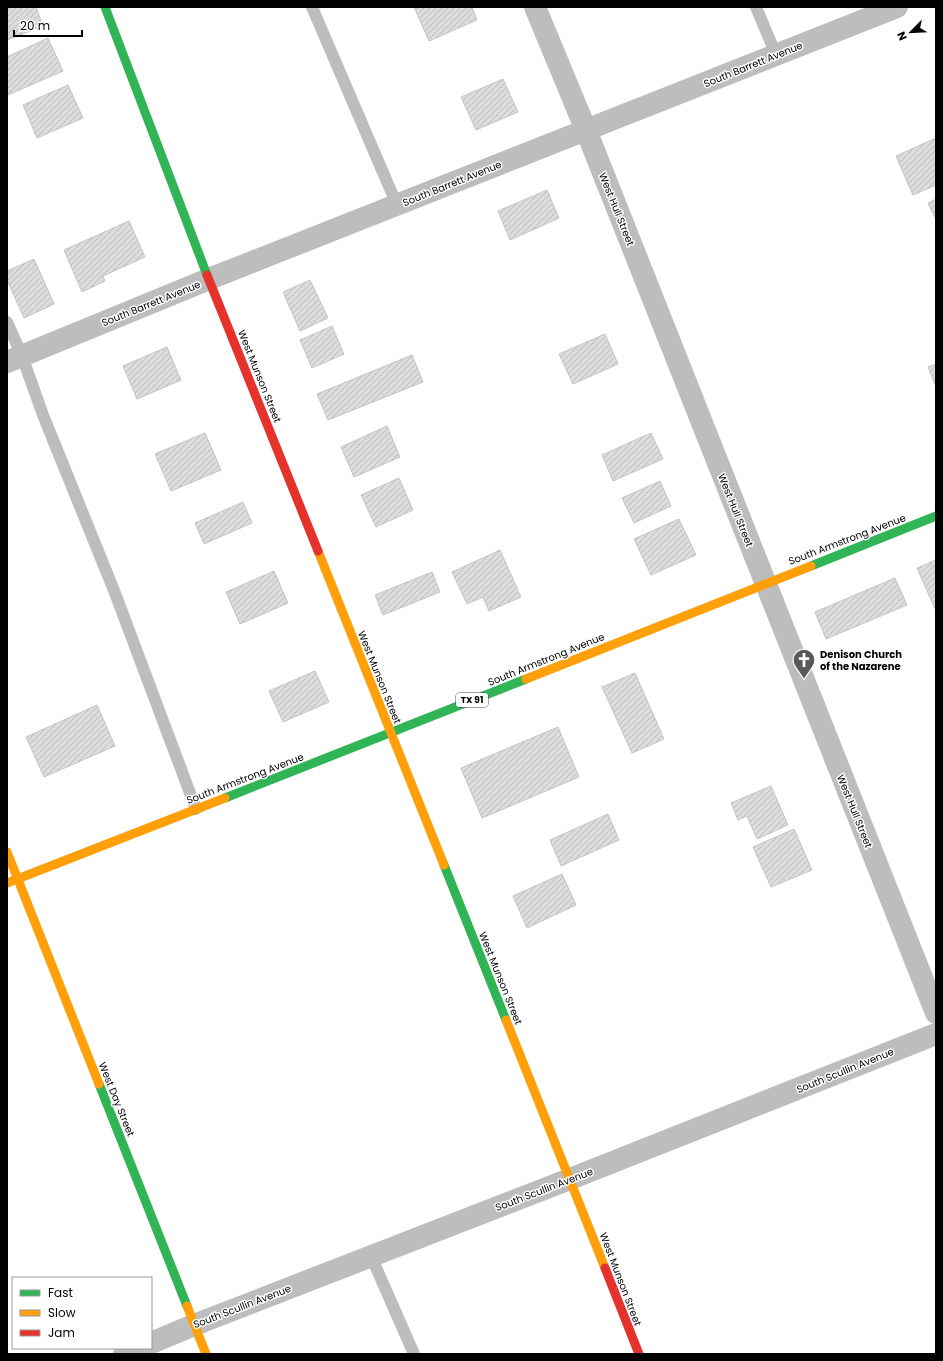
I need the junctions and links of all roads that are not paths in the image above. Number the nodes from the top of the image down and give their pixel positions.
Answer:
1 (106, 7) edge
2 (312, 7) edge
3 (535, 7) edge
4 (756, 7) edge
5 (897, 7) edge
6 (776, 55) junction
7 (586, 130) junction
8 (397, 205) junction
9 (209, 279) junction
10 (7, 322) edge
11 (14, 359) edge
12 (936, 516) edge
13 (765, 583) junction
14 (391, 733) junction
15 (196, 809) junction
16 (7, 852) edge
17 (18, 879) junction
18 (7, 883) edge
19 (936, 1013) edge
20 (936, 1034) edge
21 (570, 1179) junction
22 (371, 1256) junction
23 (194, 1325) junction
24 (152, 1343) edge
25 (136, 1349) edge
26 (124, 1354) edge
27 (206, 1354) edge
28 (414, 1354) edge
29 (639, 1354) edge

1 - 9 street, West Munson Street
2 - 8 lane
3 - 7 street, West Hull Street
4 - 6 lane
5 - 6 street, South Barrett Avenue
6 - 7 street, South Barrett Avenue
7 - 8 street, South Barrett Avenue
7 - 13 street, West Hull Street
8 - 9 street, South Barrett Avenue
9 - 11 street, South Barrett Avenue
9 - 14 street, West Munson Street
10 - 11 lane
11 - 15 lane
12 - 13 street, South Armstrong Avenue / TX 91
13 - 14 street, South Armstrong Avenue / TX 91
13 - 19 street, West Hull Street
14 - 15 street, South Armstrong Avenue / TX 91
14 - 21 street, West Munson Street
15 - 17 street, South Armstrong Avenue / TX 91
16 - 17 street, West Day Street
17 - 18 street, South Armstrong Avenue / TX 91
17 - 23 street, West Day Street
20 - 21 street, South Scullin Avenue
21 - 22 street, South Scullin Avenue
21 - 29 street, West Munson Street
22 - 23 street, South Scullin Avenue
22 - 28 lane
23 - 24 street, South Scullin Avenue
23 - 27 street, West Day Street
25 - 26 street

